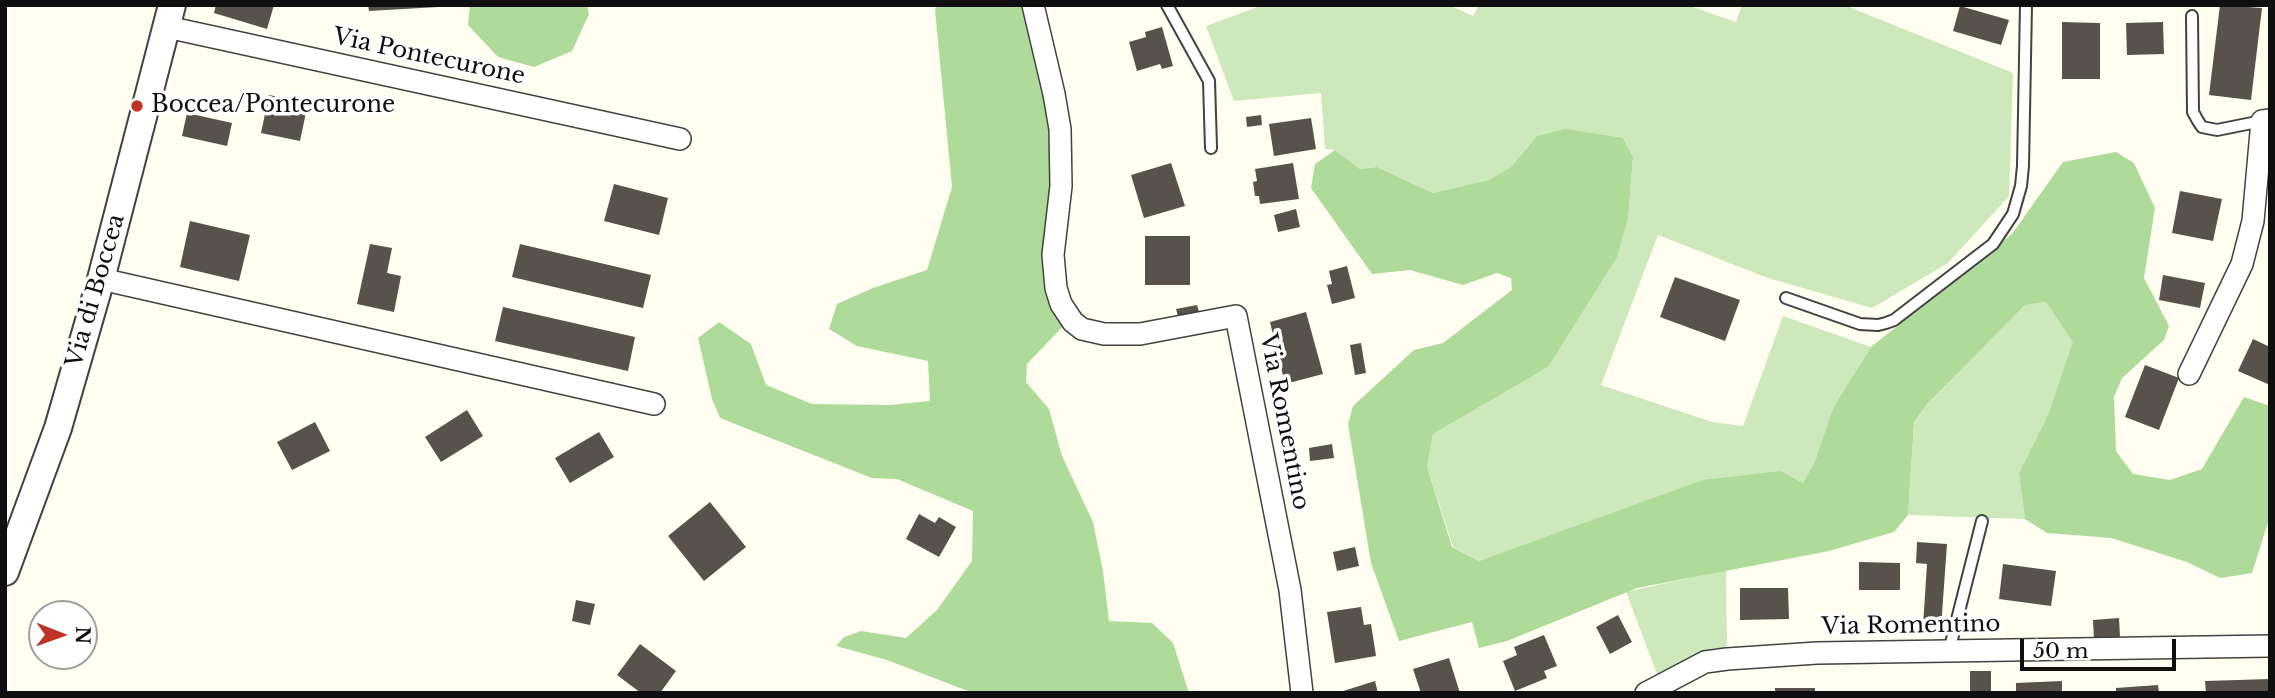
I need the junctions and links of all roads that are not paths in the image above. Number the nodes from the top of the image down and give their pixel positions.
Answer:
1 (1033, 5) edge
2 (1167, 5) edge
3 (2026, 5) edge
4 (170, 16) edge
5 (2192, 16) dead end
6 (2266, 121) edge
7 (680, 139) dead end
8 (1211, 148) dead end
9 (101, 279) junction
10 (1786, 298) dead end
11 (2189, 374) dead end
12 (654, 404) dead end
13 (1982, 521) dead end
14 (5, 572) edge
15 (2270, 646) edge
16 (1950, 651) junction
17 (1302, 693) edge
18 (1646, 693) edge

1 - 17 street, Via Romentino
2 - 8 lane
3 - 10 lane
4 - 7 street, Via Pontecurone
4 - 9 street, Via di Boccea
5 - 6 lane
6 - 11 street
9 - 12 street
9 - 14 street, Via di Boccea
13 - 16 lane
15 - 16 street, Via Romentino
16 - 18 street, Via Romentino

